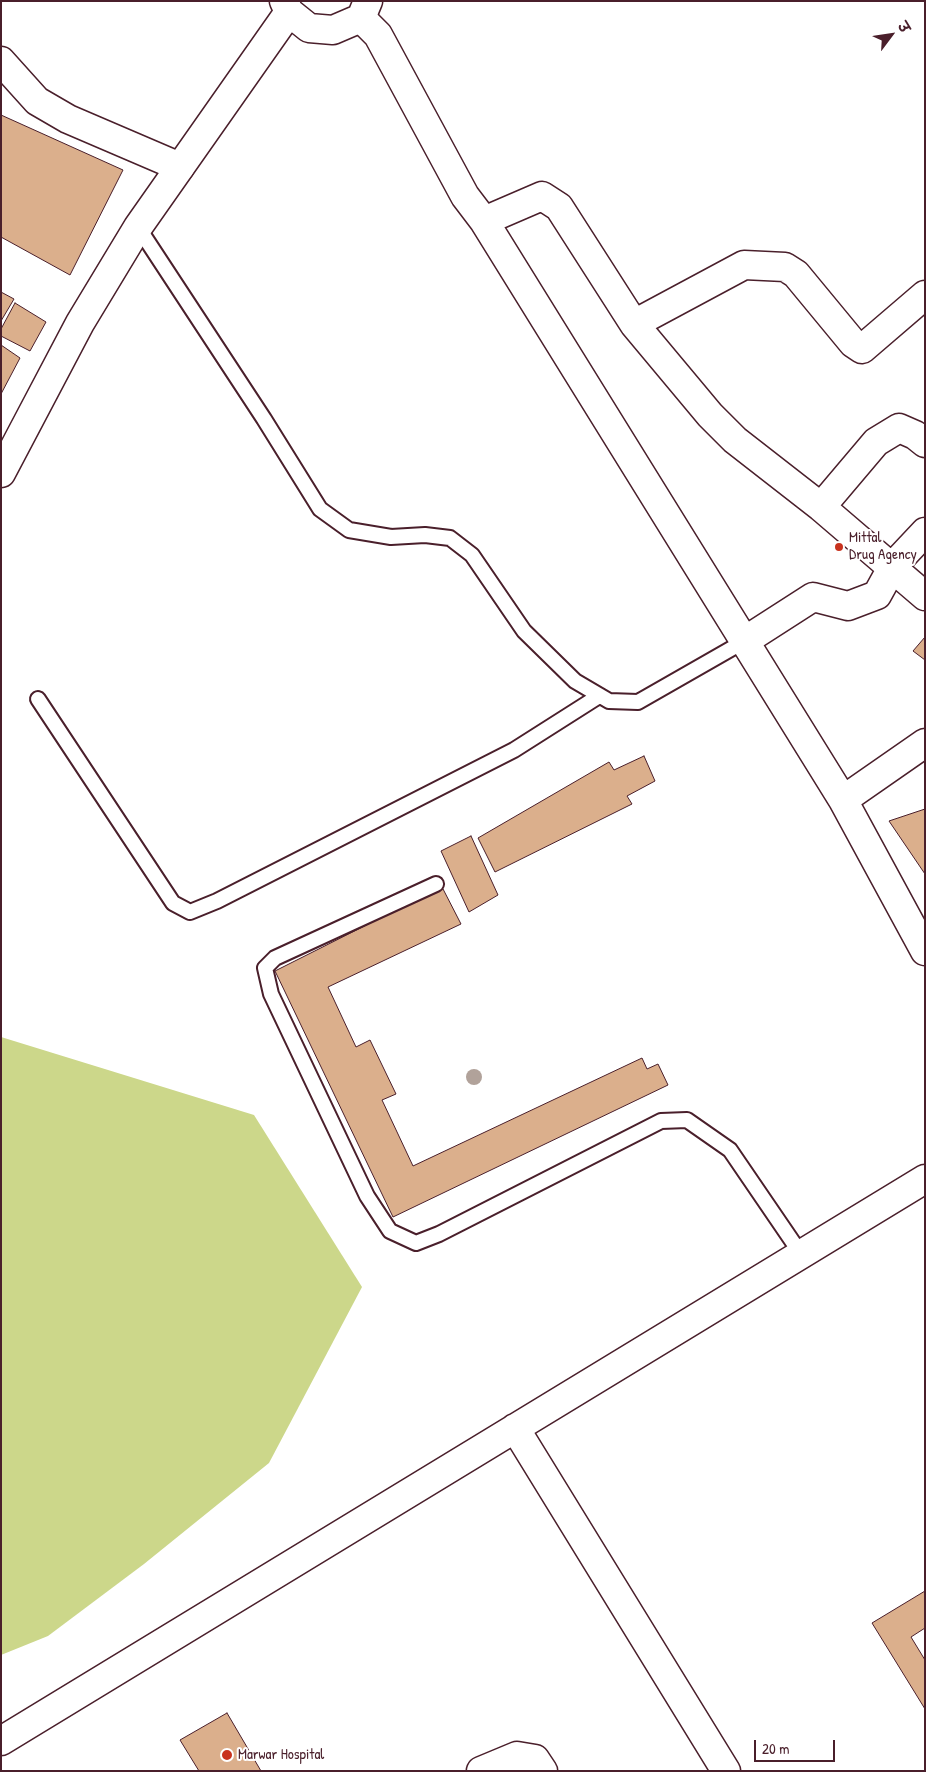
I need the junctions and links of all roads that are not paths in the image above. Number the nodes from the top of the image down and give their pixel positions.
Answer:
1 (287, 7) edge
2 (364, 9) edge
3 (1, 61) edge
4 (180, 167) junction
5 (484, 221) junction
6 (138, 227) junction
7 (925, 296) edge
8 (634, 324) junction
9 (925, 443) edge
10 (1, 473) edge
11 (821, 506) junction
12 (925, 532) edge
13 (893, 566) junction
14 (925, 596) edge
15 (743, 642) junction
16 (599, 696) junction
17 (38, 699) dead end
18 (925, 743) edge
19 (843, 800) junction
20 (436, 884) dead end
21 (925, 951) edge
22 (925, 1179) edge
23 (801, 1254) junction
24 (515, 1428) junction
25 (1, 1741) edge
26 (715, 1767) edge
27 (480, 1771) edge
28 (543, 1771) edge

1 - 2 street
1 - 4 street
2 - 5 street
3 - 4 street
4 - 6 street
5 - 8 street
5 - 15 street
6 - 10 street
6 - 16 lane
7 - 8 street
8 - 11 street
9 - 11 street
11 - 13 street
12 - 13 street
13 - 14 street
13 - 15 street
15 - 16 lane
15 - 19 street
16 - 17 lane
18 - 19 street
19 - 21 street
20 - 23 lane
22 - 23 street
23 - 24 street
24 - 25 street
24 - 26 street
27 - 28 street

